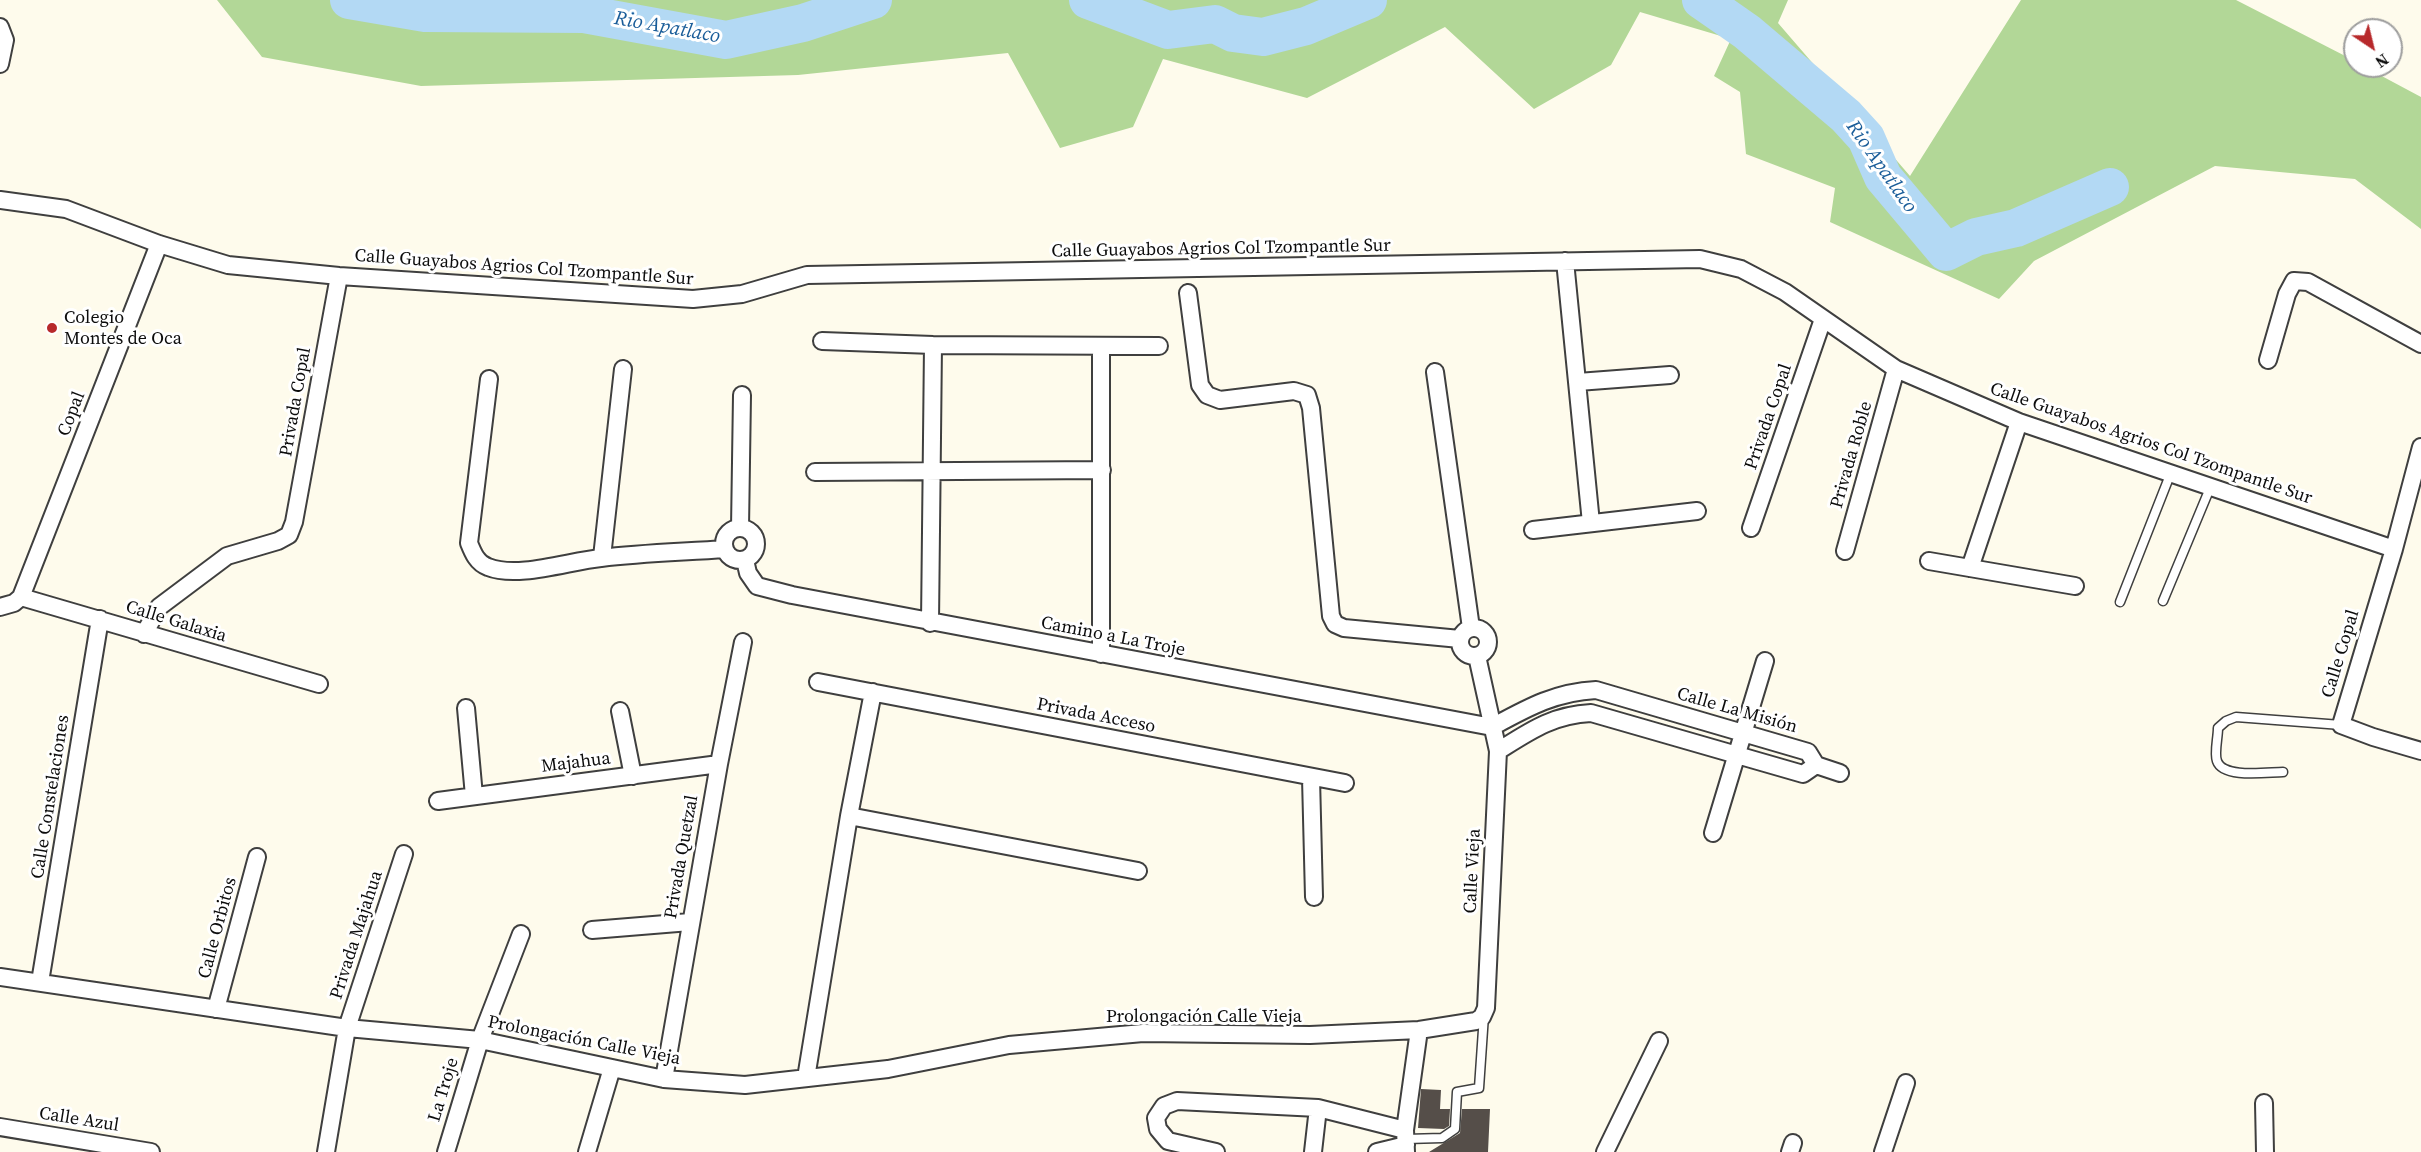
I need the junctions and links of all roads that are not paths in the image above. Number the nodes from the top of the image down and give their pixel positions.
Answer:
1 (0, 27) edge
2 (0, 64) edge
3 (0, 200) edge
4 (159, 244) junction
5 (1565, 261) junction
6 (339, 276) junction
7 (1188, 293) dead end
8 (1823, 319) junction
9 (822, 341) dead end
10 (2421, 344) edge
11 (933, 345) junction
12 (1101, 346) junction
13 (1159, 346) dead end
14 (2268, 360) dead end
15 (623, 369) dead end
16 (1896, 369) junction
17 (1434, 372) dead end
18 (1670, 375) dead end
19 (489, 379) dead end
20 (1578, 382) junction
21 (742, 395) dead end
22 (2019, 422) junction
23 (2421, 447) edge
24 (1102, 470) junction
25 (932, 471) junction
26 (815, 472) dead end
27 (2170, 475) junction
28 (2210, 488) junction
29 (1697, 511) dead end
30 (1591, 523) junction
31 (740, 528) junction
32 (1751, 528) dead end
33 (1533, 530) dead end
34 (725, 549) junction
35 (2394, 549) junction
36 (1845, 551) dead end
37 (602, 557) junction
38 (745, 560) junction
39 (1929, 561) dead end
40 (1970, 568) junction
41 (2075, 586) dead end
42 (21, 597) junction
43 (2163, 601) dead end
44 (2120, 602) dead end
45 (0, 607) edge
46 (100, 619) junction
47 (930, 623) junction
48 (1466, 633) junction
49 (144, 634) junction
50 (743, 642) dead end
51 (1101, 654) junction
52 (1477, 656) junction
53 (1765, 661) dead end
54 (818, 682) dead end
55 (319, 684) dead end
56 (873, 692) junction
57 (1566, 693) junction
58 (466, 708) dead end
59 (620, 711) dead end
60 (1568, 714) junction
61 (2341, 725) junction
62 (1492, 727) junction
63 (1743, 734) junction
64 (1498, 751) junction
65 (2421, 751) edge
66 (1736, 756) junction
67 (718, 764) junction
68 (1816, 765) junction
69 (1840, 772) dead end
70 (2283, 772) dead end
71 (633, 776) junction
72 (1311, 777) junction
73 (1345, 783) dead end
74 (474, 796) junction
75 (438, 801) dead end
76 (849, 816) junction
77 (1713, 833) dead end
78 (404, 854) dead end
79 (257, 857) dead end
80 (1138, 871) dead end
81 (1314, 897) dead end
82 (690, 922) junction
83 (592, 930) dead end
84 (522, 934) dead end
85 (0, 977) edge
86 (40, 982) junction
87 (216, 1009) junction
88 (1483, 1015) junction
89 (347, 1028) junction
90 (1419, 1030) junction
91 (480, 1040) junction
92 (1659, 1041) dead end
93 (612, 1068) junction
94 (806, 1078) junction
95 (664, 1079) junction
96 (1906, 1083) dead end
97 (2264, 1103) dead end
98 (1318, 1108) junction
99 (0, 1127) edge
100 (1406, 1142) edge
101 (151, 1152) edge
102 (326, 1152) edge
103 (446, 1152) edge
104 (587, 1152) edge
105 (1216, 1152) edge
106 (1313, 1152) edge
107 (1377, 1152) edge
108 (1605, 1152) edge
109 (1884, 1152) edge
110 (2265, 1152) edge

1 - 2 street
3 - 4 street, Calle Guayabos Agrios Col Tzompantle Sur
4 - 6 street, Calle Guayabos Agrios Col Tzompantle Sur
4 - 42 street, Copal
5 - 6 street, Calle Guayabos Agrios Col Tzompantle Sur
5 - 8 street, Calle Guayabos Agrios Col Tzompantle Sur
5 - 20 street
6 - 49 street, Privada Copal
7 - 48 street
8 - 16 street, Calle Guayabos Agrios Col Tzompantle Sur
8 - 32 street, Privada Copal
9 - 11 street
10 - 14 street
11 - 12 street
11 - 25 street
12 - 13 street
12 - 24 street
15 - 37 street
16 - 22 street, Calle Guayabos Agrios Col Tzompantle Sur
16 - 36 street, Privada Roble
17 - 48 street
18 - 20 street
19 - 37 street
20 - 30 street
21 - 31 street
22 - 27 street, Calle Guayabos Agrios Col Tzompantle Sur
22 - 40 street
23 - 35 street, Calle Copal
24 - 25 street
24 - 51 street
25 - 26 street
25 - 47 street
27 - 28 street, Calle Guayabos Agrios Col Tzompantle Sur
27 - 44 lane
28 - 35 street, Calle Guayabos Agrios Col Tzompantle Sur
28 - 43 lane
29 - 30 street
30 - 33 street
31 - 34 street
31 - 38 street
34 - 37 street
34 - 38 street
35 - 61 street, Calle Copal
38 - 47 street, Camino a La Troje
39 - 40 street
40 - 41 street
42 - 45 street
42 - 46 street, Calle Galaxia
46 - 49 street, Calle Galaxia
46 - 86 street, Calle Constelaciones
47 - 51 street, Camino a La Troje
48 - 52 street
48 - 52 street
49 - 55 street, Calle Galaxia
50 - 67 street, Privada Quetzal
51 - 62 street, Camino a La Troje
52 - 62 street, Calle Vieja
53 - 63 street
54 - 56 street, Privada Acceso
56 - 72 street, Privada Acceso
56 - 76 street
57 - 60 street
57 - 62 street, Calle La Misión
57 - 63 street, Calle La Misión
58 - 74 street
59 - 71 street
60 - 64 street
60 - 66 street
61 - 65 street, Calle Copal
61 - 70 lane
62 - 64 street, Calle Vieja
63 - 66 street
63 - 68 street, Calle La Misión
64 - 88 street, Calle Vieja
66 - 68 street
66 - 77 street
67 - 71 street, Majahua
67 - 82 street, Privada Quetzal
68 - 69 street
71 - 74 street, Majahua
72 - 73 street, Privada Acceso
72 - 81 street
74 - 75 street, Majahua
76 - 80 street
76 - 94 street
78 - 89 street, Privada Majahua
79 - 87 street, Calle Orbitos
82 - 83 street
82 - 95 street, Privada Quetzal
84 - 91 street, La Troje
85 - 86 street, Prolongación Calle Vieja
86 - 87 street, Prolongación Calle Vieja
87 - 89 street, Prolongación Calle Vieja
88 - 90 street, Prolongación Calle Vieja
88 - 100 lane
89 - 91 street, Prolongación Calle Vieja
89 - 102 street
90 - 94 street, Prolongación Calle Vieja
90 - 100 street
91 - 93 street, Prolongación Calle Vieja
91 - 103 street, La Troje
92 - 108 street
93 - 95 street, Prolongación Calle Vieja
93 - 104 street
94 - 95 street, Prolongación Calle Vieja
96 - 109 street
97 - 110 street
98 - 100 street
98 - 105 street
98 - 106 street
99 - 101 street, Calle Azul
100 - 107 street

